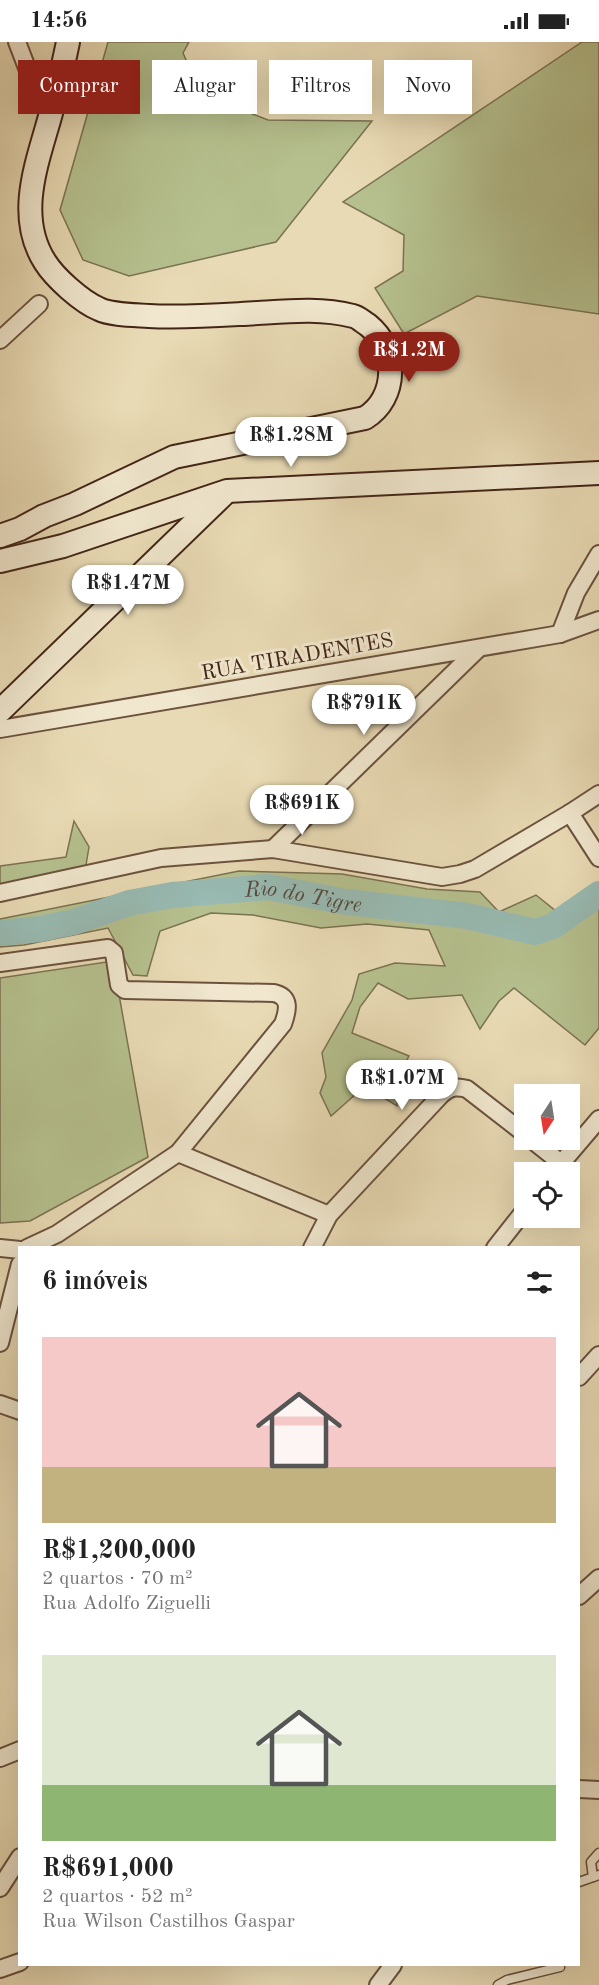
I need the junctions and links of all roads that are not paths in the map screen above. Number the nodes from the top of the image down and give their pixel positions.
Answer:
1 (17, 42) edge
2 (68, 42) edge
3 (24, 60) edge
4 (64, 60) edge
5 (51, 114) edge
6 (39, 304) dead end
7 (0, 340) edge
8 (599, 473) edge
9 (227, 491) junction
10 (44, 516) junction
11 (0, 524) edge
12 (0, 536) edge
13 (599, 554) edge
14 (0, 561) edge
15 (599, 620) edge
16 (560, 634) junction
17 (479, 648) junction
18 (0, 711) edge
19 (0, 729) edge
20 (599, 794) edge
21 (570, 813) junction
22 (273, 849) junction
23 (599, 858) edge
24 (0, 893) edge
25 (0, 963) edge
26 (599, 1119) edge
27 (514, 1125) edge
28 (541, 1150) edge
29 (178, 1153) junction
30 (552, 1162) edge
31 (562, 1162) edge
32 (329, 1215) junction
33 (514, 1223) edge
34 (31, 1246) edge
35 (313, 1246) edge
36 (497, 1246) edge
37 (0, 1248) edge
38 (18, 1250) edge
39 (18, 1272) edge
40 (0, 1343) edge
41 (599, 1355) edge
42 (580, 1376) edge
43 (0, 1404) edge
44 (18, 1411) edge
45 (599, 1578) edge
46 (580, 1595) edge
47 (18, 1751) edge
48 (0, 1758) edge
49 (580, 1789) edge
50 (599, 1790) edge
51 (599, 1853) edge
52 (18, 1860) edge
53 (596, 1876) edge
54 (580, 1882) edge
55 (0, 1888) edge
56 (18, 1963) edge
57 (392, 1966) edge
58 (561, 1967) dead end
59 (0, 1969) edge
60 (378, 1985) edge
61 (498, 1985) edge

1 - 3 street
2 - 4 main road
5 - 10 main road
6 - 7 street
8 - 9 main road
9 - 14 main road
9 - 18 main road
10 - 11 main road
10 - 12 main road
13 - 16 street
15 - 16 street, RUA TIRADENTES
16 - 17 street, RUA TIRADENTES
17 - 19 street, RUA TIRADENTES
17 - 22 street
20 - 21 street
21 - 22 street
21 - 23 street
22 - 24 street
25 - 29 street
26 - 31 street
27 - 32 street
28 - 30 street
29 - 32 street
29 - 34 street
32 - 35 street
33 - 36 street
37 - 38 street
39 - 40 street
41 - 42 street
43 - 44 street
45 - 46 street
47 - 48 street
49 - 50 street
51 - 53 lane
52 - 55 street
53 - 54 lane
56 - 59 street
57 - 60 street
58 - 61 lane

